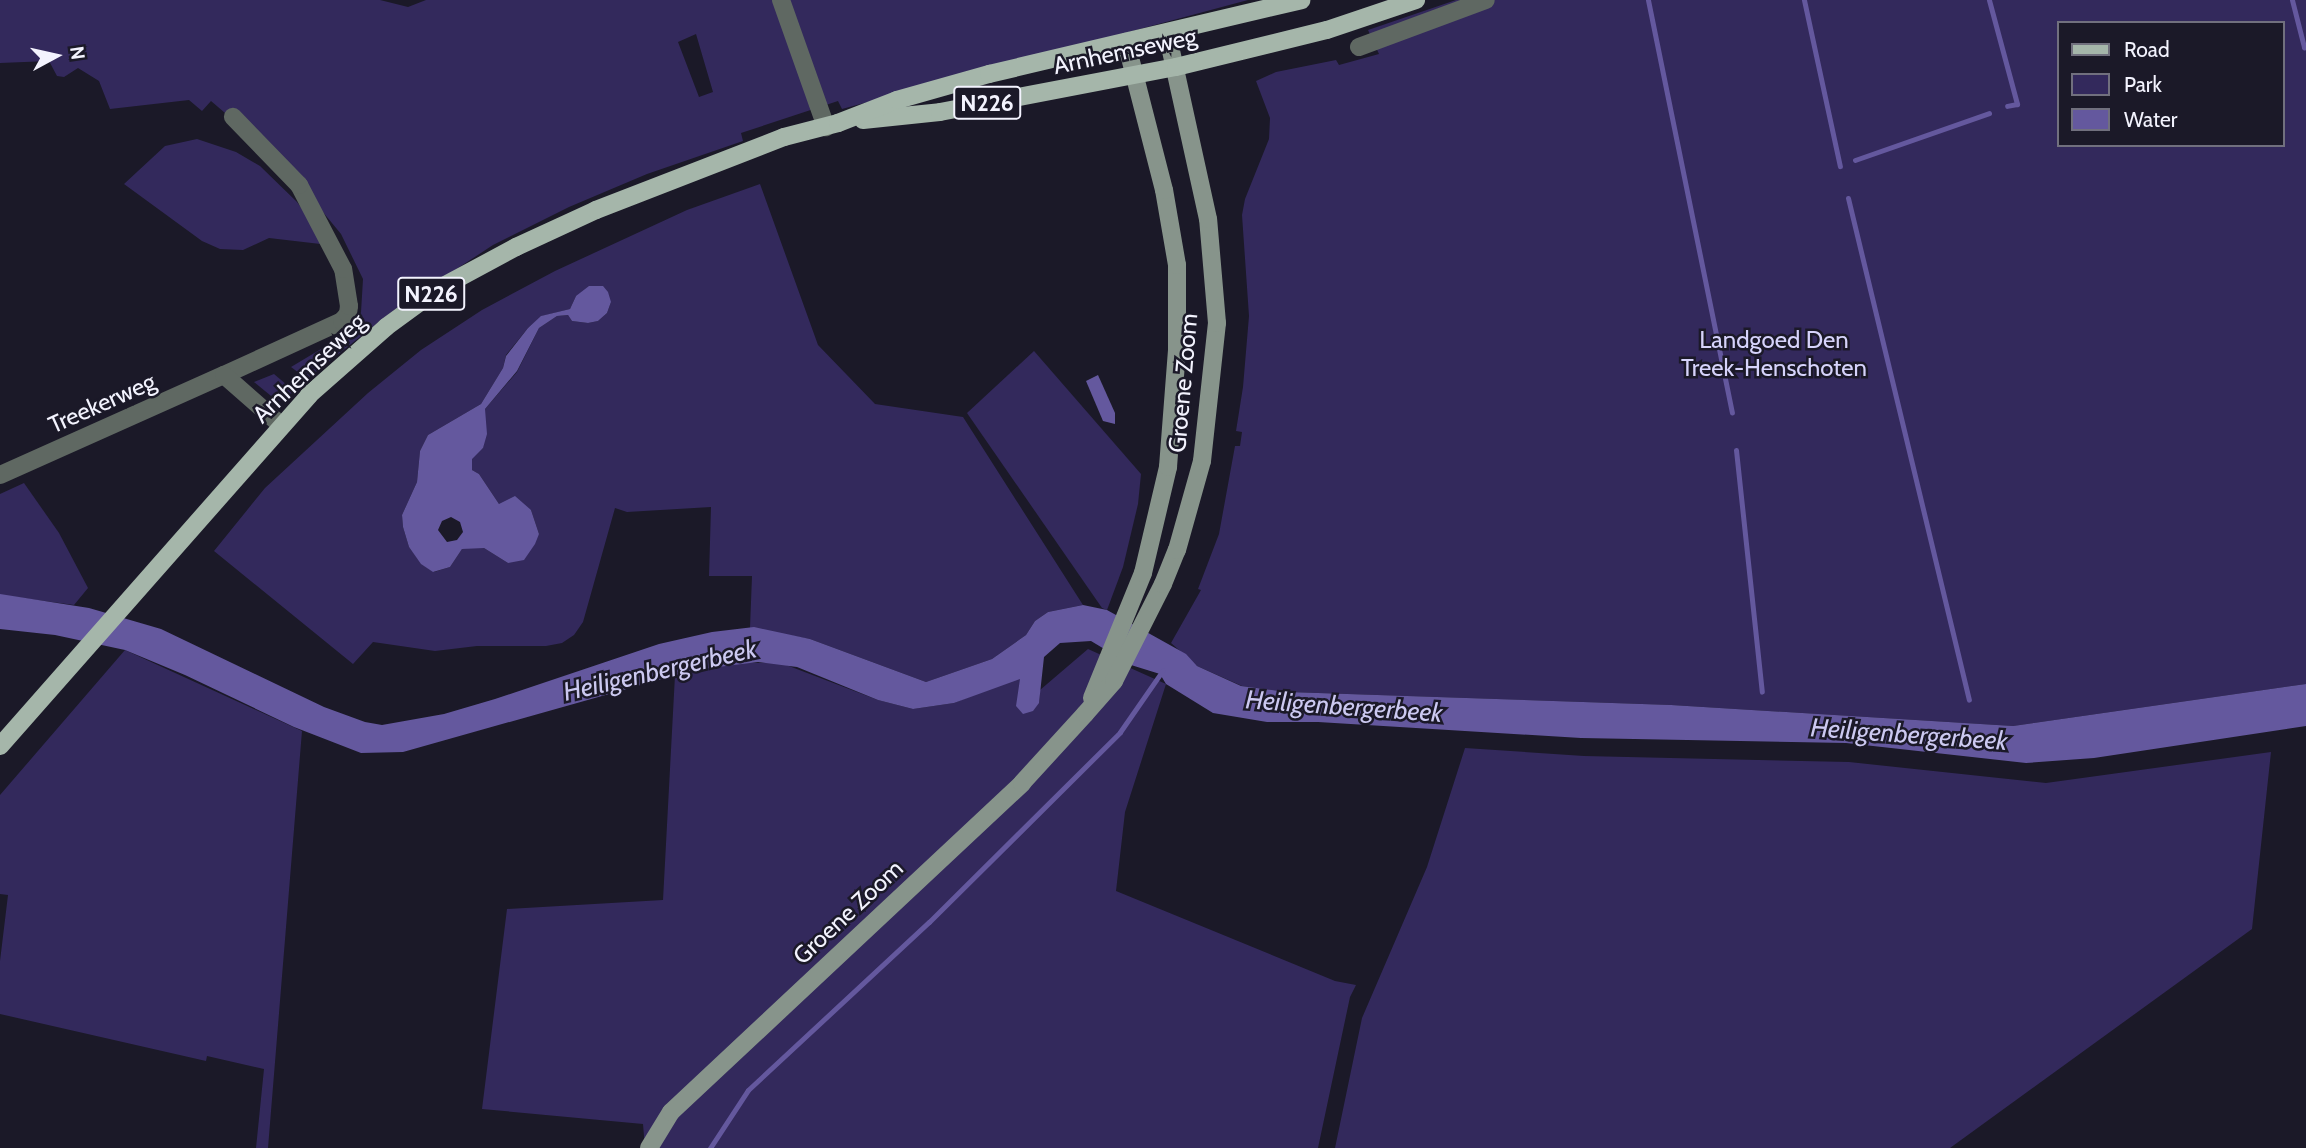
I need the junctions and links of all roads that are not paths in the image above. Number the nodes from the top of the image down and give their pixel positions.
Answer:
1 (781, 0) edge
2 (1301, 0) edge
3 (1416, 0) edge
4 (1486, 0) edge
5 (1167, 32) junction
6 (1126, 42) junction
7 (1359, 47) dead end
8 (1177, 67) junction
9 (1134, 75) junction
10 (233, 117) dead end
11 (832, 125) junction
12 (223, 375) junction
13 (281, 425) junction
14 (0, 475) edge
15 (1109, 678) junction
16 (0, 746) edge
17 (649, 1148) edge

1 - 11 street
2 - 5 main road, Arnhemseweg / N226
3 - 8 main road, Arnhemseweg / N226
4 - 7 street
5 - 6 main road, Arnhemseweg / N226
5 - 8 main road, Groene Zoom
6 - 9 main road, Groene Zoom
6 - 11 main road, Arnhemseweg / N226
8 - 9 main road, Arnhemseweg / N226
8 - 15 main road, Groene Zoom
9 - 11 main road, Arnhemseweg / N226
9 - 15 main road, Groene Zoom
10 - 12 street, Treekerweg
11 - 13 main road, Arnhemseweg / N226
12 - 13 street
12 - 14 street, Treekerweg
13 - 16 main road, Arnhemseweg / N226
15 - 17 main road, Groene Zoom

